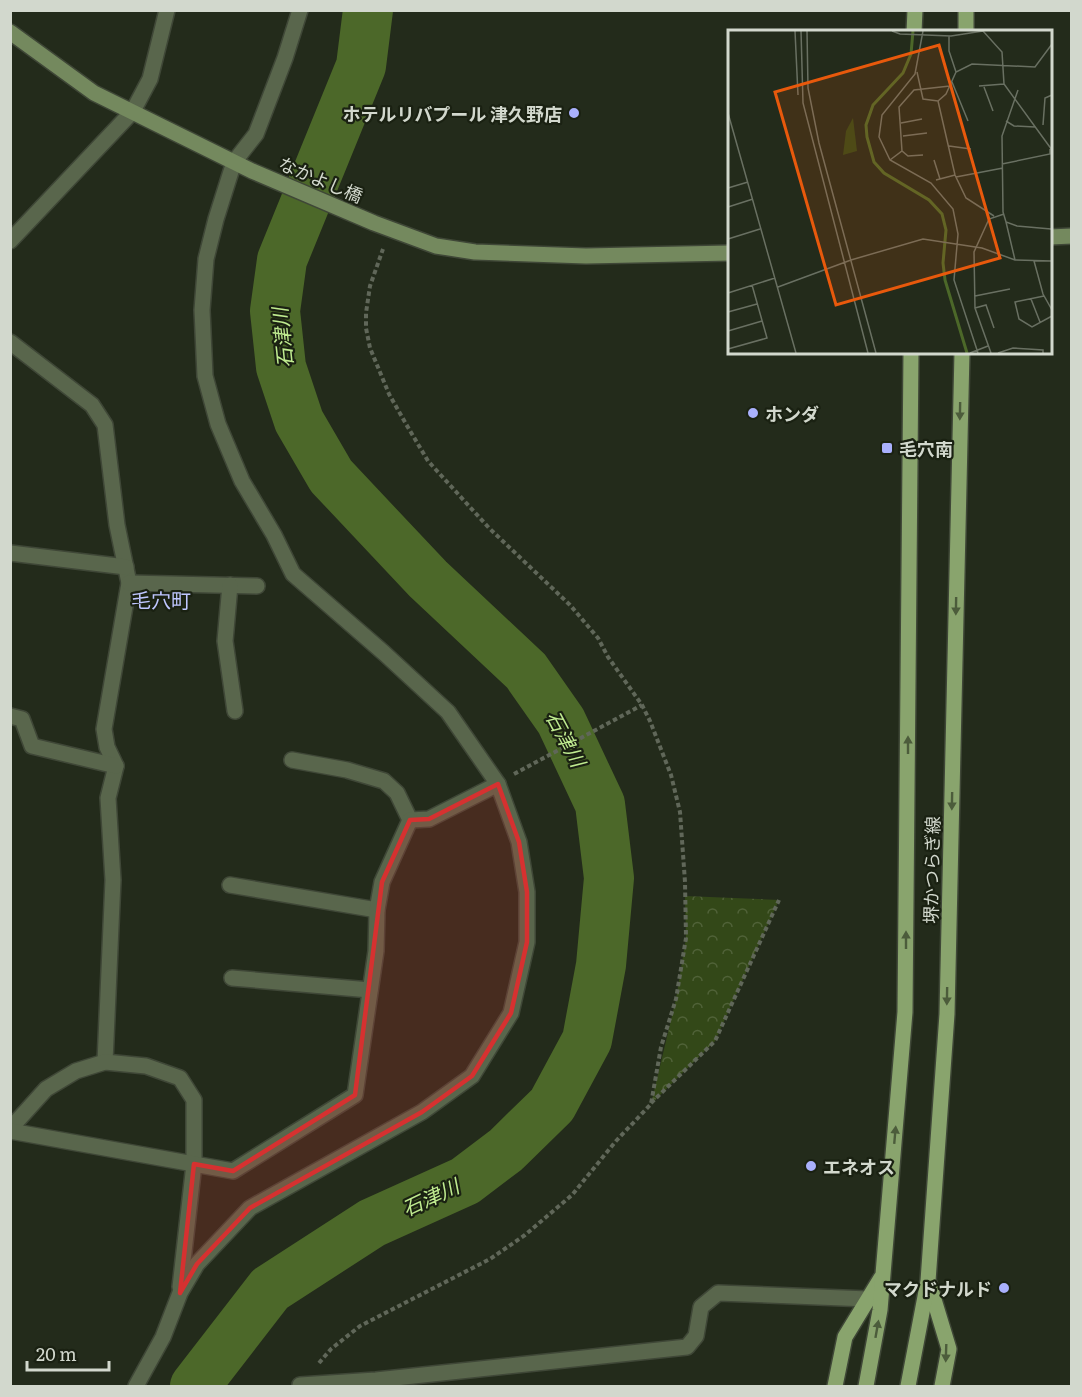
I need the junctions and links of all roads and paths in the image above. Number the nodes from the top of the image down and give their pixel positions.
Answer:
1 (167, 10) edge
2 (300, 10) edge
3 (915, 10) edge
4 (966, 10) edge
5 (914, 30) edge
6 (966, 30) edge
7 (10, 32) edge
8 (133, 111) junction
9 (234, 162) junction
10 (1071, 236) edge
11 (1052, 237) edge
12 (10, 241) edge
13 (728, 253) edge
14 (10, 342) edge
15 (911, 354) edge
16 (962, 354) edge
17 (10, 553) edge
18 (126, 567) junction
19 (129, 583) junction
20 (230, 585) junction
21 (257, 586) dead end
22 (642, 705) dead end
23 (235, 711) dead end
24 (10, 716) edge
25 (292, 760) dead end
26 (116, 766) junction
27 (501, 782) junction
28 (410, 820) junction
29 (230, 885) dead end
30 (779, 900) dead end
31 (377, 910) junction
32 (232, 978) dead end
33 (370, 990) junction
34 (105, 1062) junction
35 (651, 1104) dead end
36 (10, 1130) edge
37 (194, 1164) junction
38 (884, 1273) junction
39 (928, 1281) junction
40 (180, 1293) junction
41 (868, 1299) junction
42 (300, 1385) dead end
43 (136, 1386) edge
44 (835, 1386) edge
45 (866, 1386) edge
46 (908, 1386) edge
47 (942, 1386) edge

1 - 8 street
2 - 9 street
3 - 5 main road
4 - 6 main road
7 - 8 street, なかよし橋
8 - 9 street, なかよし橋
8 - 12 street
9 - 13 street, なかよし橋
9 - 27 street
10 - 11 street
14 - 18 street
38 -> 15 main road, 堺かつらぎ線
16 -> 39 main road, 堺かつらぎ線
17 - 18 street
18 - 19 street
19 - 20 street
19 - 26 street
20 - 21 street
20 - 23 street
22 - 27 path
24 - 26 street
25 - 28 street
26 - 34 street
27 - 28 street
27 - 40 street
28 - 31 street
29 - 31 street
30 - 35 path
31 - 33 street
32 - 33 street
33 - 37 street
34 - 36 street
34 - 37 street
36 - 37 street
37 - 40 street
38 - 41 main road
45 -> 38 main road, 堺かつらぎ線
39 - 46 main road, 堺かつらぎ線
39 -> 47 main road
40 - 43 street
41 - 42 street
41 - 44 main road

